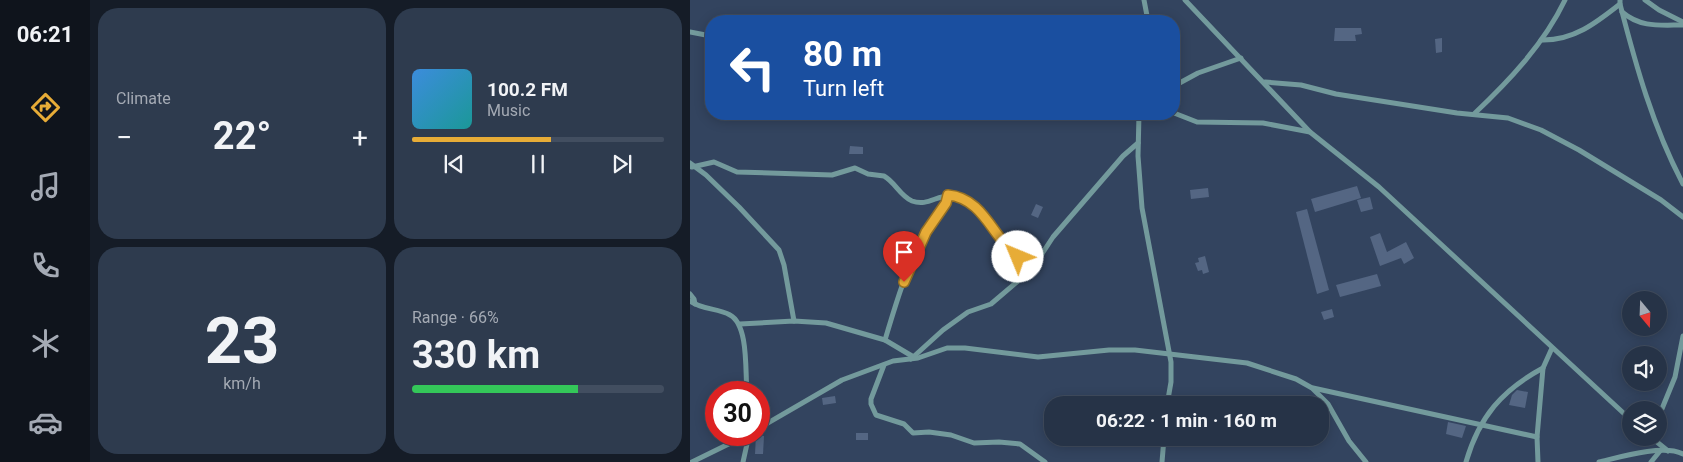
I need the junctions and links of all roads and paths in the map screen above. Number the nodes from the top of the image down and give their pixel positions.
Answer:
1 (1144, 0) edge
2 (1185, 0) edge
3 (1565, 0) edge
4 (1645, 0) edge
5 (1620, 2) edge
6 (1622, 11) junction
7 (1147, 15) edge
8 (1683, 24) edge
9 (690, 32) edge
10 (705, 35) edge
11 (1541, 40) junction
12 (1241, 58) junction
13 (1265, 82) junction
14 (1180, 83) edge
15 (1474, 114) junction
16 (1180, 115) edge
17 (1139, 120) edge
18 (1310, 132) junction
19 (1138, 143) junction
20 (691, 165) edge
21 (1683, 184) edge
22 (948, 195) junction
23 (1683, 217) edge
24 (1036, 265) junction
25 (690, 294) edge
26 (692, 302) edge
27 (794, 322) junction
28 (740, 324) junction
29 (1683, 336) edge
30 (884, 340) junction
31 (1552, 348) junction
32 (1169, 354) junction
33 (912, 357) junction
34 (884, 365) junction
35 (1543, 368) junction
36 (746, 381) edge
37 (1312, 388) junction
38 (1168, 396) edge
39 (1665, 401) edge
40 (1622, 412) edge
41 (770, 422) edge
42 (1482, 424) junction
43 (1536, 437) junction
44 (725, 446) edge
45 (746, 446) edge
46 (1163, 446) edge
47 (1661, 446) edge
48 (1660, 451) junction
49 (1668, 452) junction
50 (1682, 453) edge
51 (692, 462) edge
52 (743, 462) edge
53 (1045, 462) edge
54 (1162, 462) edge
55 (1366, 462) edge
56 (1466, 462) edge
57 (1538, 462) edge
58 (1599, 462) edge
59 (1652, 462) edge

1 - 7 street
2 - 12 street
3 - 11 street
4 - 8 street
5 - 6 street
5 - 11 street
6 - 8 street
6 - 21 street
9 - 10 street
11 - 15 street
12 - 13 street
12 - 14 street
13 - 15 street
13 - 18 street
15 - 23 street
16 - 18 street
17 - 19 street
18 - 31 street
19 - 24 street
19 - 32 street
20 - 22 street
20 - 27 street
22 - 24 street
22 - 30 street
24 - 33 street
25 - 26 street
26 - 28 street
27 - 28 street
27 - 30 street
28 - 36 street
29 - 39 street
30 - 33 street
31 - 35 street
31 - 40 street
32 - 33 street
32 - 37 street
32 - 38 street
33 - 34 street
34 - 41 street
34 - 53 street
35 - 42 street
35 - 43 street
37 - 42 street
37 - 55 street
42 - 43 street
42 - 56 street
43 - 57 street
44 - 51 street
45 - 52 street
46 - 54 street
47 - 49 street
48 - 49 street
48 - 58 street
48 - 59 street
49 - 50 street

